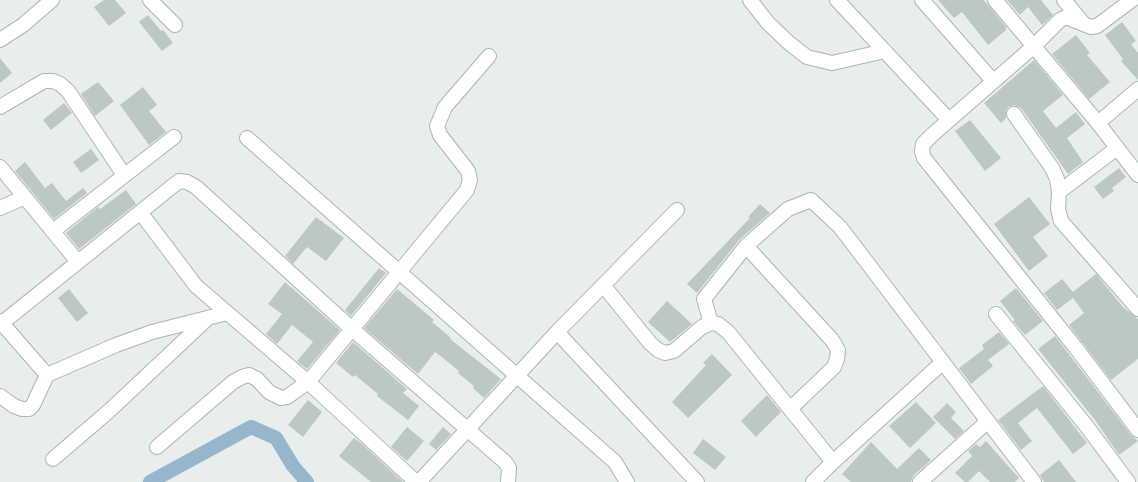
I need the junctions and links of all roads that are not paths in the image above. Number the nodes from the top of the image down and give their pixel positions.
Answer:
1 (52, 0) edge
2 (150, 0) edge
3 (750, 0) edge
4 (922, 0) edge
5 (995, 0) edge
6 (1064, 0) edge
7 (1132, 0) edge
8 (842, 2) edge
9 (175, 25) dead end
10 (1085, 25) junction
11 (0, 40) edge
12 (1033, 47) junction
13 (885, 51) junction
14 (489, 56) dead end
15 (993, 81) junction
16 (1138, 89) edge
17 (0, 107) edge
18 (1014, 114) dead end
19 (949, 120) junction
20 (1098, 123) junction
21 (174, 136) dead end
22 (247, 138) dead end
23 (1117, 148) junction
24 (0, 167) edge
25 (124, 175) junction
26 (1138, 175) edge
27 (1059, 192) junction
28 (25, 197) junction
29 (0, 208) edge
30 (677, 210) dead end
31 (140, 212) junction
32 (53, 231) junction
33 (746, 246) junction
34 (78, 262) junction
35 (401, 273) junction
36 (603, 285) junction
37 (1138, 309) edge
38 (227, 313) junction
39 (996, 314) dead end
40 (208, 317) junction
41 (1, 322) edge
42 (711, 323) junction
43 (352, 329) junction
44 (557, 332) junction
45 (943, 362) junction
46 (47, 375) junction
47 (518, 376) junction
48 (308, 382) junction
49 (0, 396) edge
50 (790, 409) junction
51 (987, 422) junction
52 (468, 429) junction
53 (1138, 430) edge
54 (157, 447) dead end
55 (53, 459) dead end
56 (833, 462) junction
57 (1031, 481) edge
58 (417, 482) edge
59 (508, 482) edge
60 (627, 482) edge
61 (697, 482) edge
62 (813, 482) edge
63 (920, 482) edge
64 (1128, 482) edge

1 - 11 street
2 - 9 street
3 - 13 street
4 - 15 street
5 - 12 street
6 - 10 street
7 - 10 street
8 - 13 street
10 - 12 street
12 - 15 street
12 - 20 street
13 - 19 street
14 - 35 street
15 - 19 street
16 - 20 street
17 - 25 street
18 - 27 street
19 - 53 street
20 - 23 street
21 - 25 street
22 - 35 street
23 - 26 street
23 - 27 street
24 - 28 street
25 - 32 street
27 - 37 street
28 - 29 street
28 - 32 street
30 - 36 street
31 - 34 street
31 - 38 street
31 - 43 street
32 - 34 street
33 - 42 street
33 - 45 street
33 - 50 street
34 - 41 street
35 - 43 street
35 - 47 street
36 - 42 street
36 - 44 street
38 - 40 street
38 - 48 street
39 - 64 street
40 - 46 street
40 - 55 street
41 - 46 street
42 - 50 street
43 - 48 street
43 - 52 street
44 - 47 street
44 - 61 street
45 - 51 street
45 - 56 street
46 - 49 street
47 - 52 street
47 - 60 street
48 - 54 street
48 - 58 street
50 - 56 street
51 - 57 street
51 - 63 street
52 - 58 street
52 - 59 street
56 - 62 street

